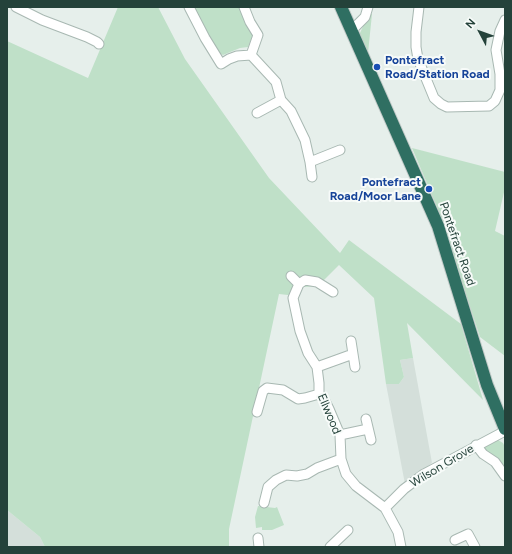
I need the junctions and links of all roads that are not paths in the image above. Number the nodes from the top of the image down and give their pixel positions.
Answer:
1 (16, 7) edge
2 (189, 7) edge
3 (244, 7) edge
4 (341, 7) edge
5 (368, 7) edge
6 (419, 7) edge
7 (505, 20) edge
8 (352, 30) junction
9 (99, 44) dead end
10 (251, 55) junction
11 (281, 100) junction
12 (257, 113) dead end
13 (340, 150) dead end
14 (310, 162) junction
15 (312, 177) dead end
16 (291, 276) dead end
17 (299, 284) junction
18 (333, 292) dead end
19 (352, 341) dead end
20 (353, 354) junction
21 (317, 367) junction
22 (354, 367) dead end
23 (319, 394) junction
24 (257, 412) dead end
25 (366, 419) dead end
26 (368, 429) junction
27 (505, 430) edge
28 (340, 435) junction
29 (371, 440) dead end
30 (476, 445) junction
31 (341, 459) junction
32 (505, 476) edge
33 (264, 503) dead end
34 (385, 508) junction
35 (348, 530) dead end
36 (455, 540) dead end
37 (330, 547) edge
38 (401, 547) edge
39 (475, 547) edge

1 - 9 street
2 - 10 street
3 - 10 street
4 - 8 highway, Pontefract Road
5 - 8 street
6 - 7 street
8 - 27 highway, Pontefract Road
10 - 11 street
11 - 12 street
11 - 14 street
13 - 14 street
14 - 15 street
16 - 17 street
17 - 18 street
17 - 21 street, Ellwood
19 - 20 street
20 - 21 street
20 - 22 street
21 - 23 street, Ellwood
23 - 24 street
23 - 28 street, Ellwood
25 - 26 street
26 - 28 street
26 - 29 street
27 - 30 street, Wilson Grove
28 - 31 street, Ellwood
30 - 32 street
30 - 34 street, Wilson Grove
31 - 33 street
31 - 34 street, Ellwood
34 - 38 street
35 - 37 street
36 - 39 street

